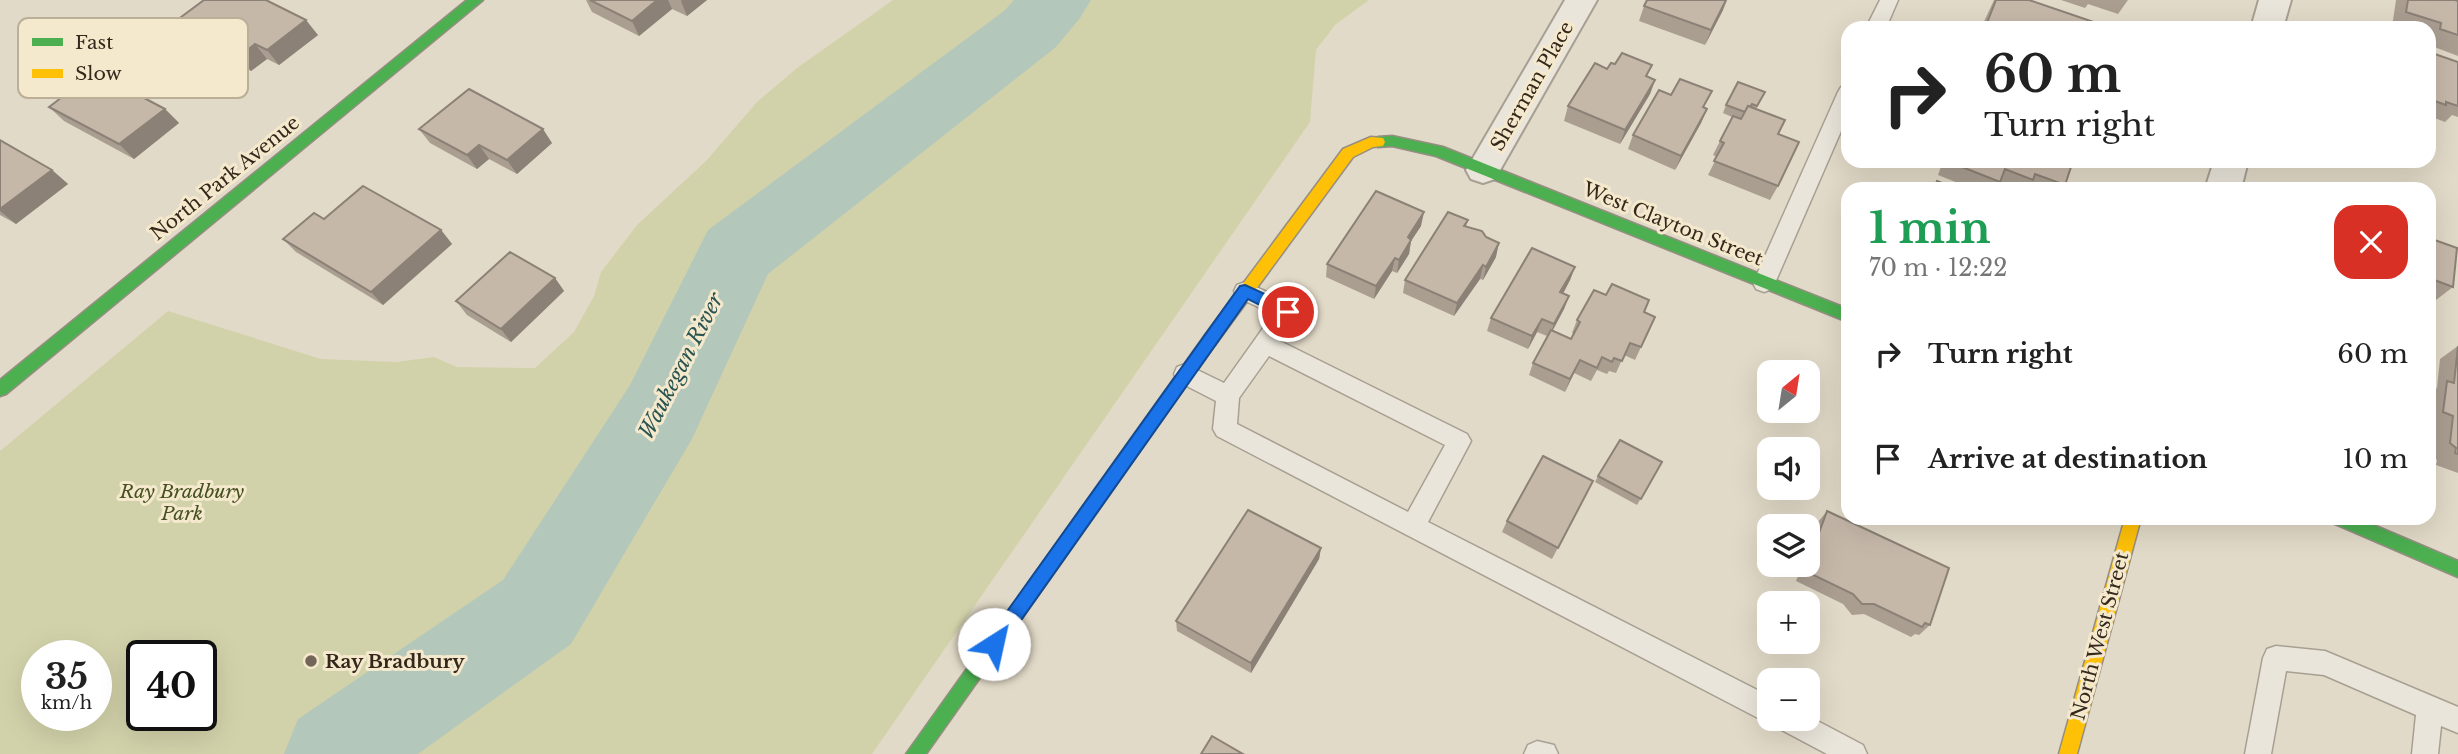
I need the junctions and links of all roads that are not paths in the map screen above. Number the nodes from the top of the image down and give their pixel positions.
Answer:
1 (477, 0) edge
2 (1581, 0) edge
3 (1889, 0) edge
4 (2275, 0) edge
5 (1879, 21) edge
6 (2269, 21) edge
7 (1841, 108) edge
8 (1483, 170) junction
9 (1764, 283) junction
10 (1245, 291) junction
11 (1841, 313) edge
12 (1265, 344) junction
13 (1185, 374) junction
14 (0, 389) edge
15 (1228, 396) junction
16 (1414, 525) junction
17 (2131, 525) edge
18 (2355, 525) edge
19 (2458, 569) edge
20 (1757, 704) edge
21 (2430, 707) junction
22 (2458, 720) edge
23 (1810, 731) edge
24 (915, 754) edge
25 (1537, 754) edge
26 (1545, 754) edge
27 (1854, 754) edge
28 (2068, 754) edge
29 (2258, 754) edge
30 (2425, 754) edge

1 - 14 street, North Park Avenue
2 - 8 street, Sherman Place
3 - 5 lane
4 - 6 street
7 - 9 lane
8 - 9 street, West Clayton Street
8 - 10 street, Sherman Place
9 - 11 street, West Clayton Street
10 - 12 lane
10 - 13 street, Sherman Place
12 - 15 lane
12 - 16 lane
13 - 15 lane
13 - 24 street, Sherman Place
15 - 16 lane
16 - 20 lane
17 - 28 street, North West Street
18 - 19 street
21 - 22 lane
21 - 29 lane
21 - 30 lane
23 - 27 lane
25 - 26 lane

